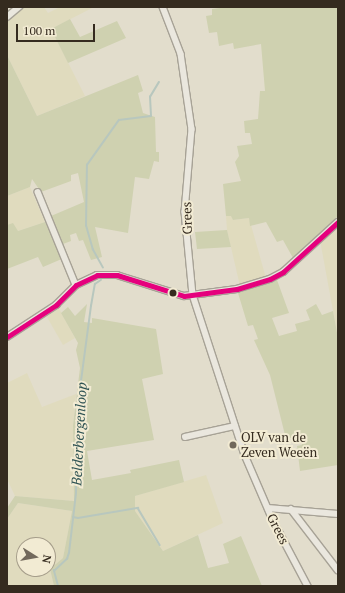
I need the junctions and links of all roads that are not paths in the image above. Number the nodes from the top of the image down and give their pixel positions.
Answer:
1 (19, 7) edge
2 (164, 7) edge
3 (7, 17) edge
4 (38, 192) dead end
5 (338, 222) edge
6 (76, 285) junction
7 (193, 295) junction
8 (7, 337) edge
9 (235, 426) junction
10 (185, 437) dead end
11 (268, 508) junction
12 (291, 509) junction
13 (338, 514) edge
14 (338, 570) edge
15 (308, 586) edge

1 - 3 street
2 - 7 street, Grees
4 - 6 street
5 - 7 street
6 - 7 street
6 - 8 street
7 - 9 street, Grees
9 - 10 street
9 - 11 street, Grees
11 - 12 street
11 - 15 street, Grees
12 - 13 street
12 - 14 street

